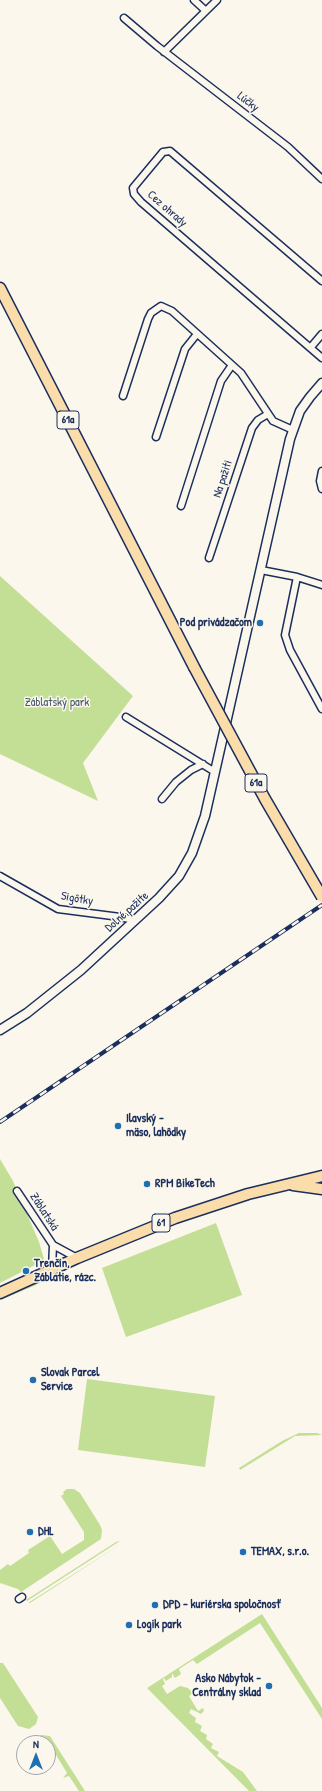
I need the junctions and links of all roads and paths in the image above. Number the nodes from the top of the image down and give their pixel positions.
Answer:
1 (194, 0) edge
2 (217, 0) edge
3 (206, 11) junction
4 (124, 18) dead end
5 (164, 52) junction
6 (322, 179) edge
7 (322, 282) edge
8 (0, 288) edge
9 (197, 334) junction
10 (322, 334) edge
11 (311, 347) junction
12 (322, 358) edge
13 (232, 365) junction
14 (322, 383) edge
15 (123, 396) dead end
16 (268, 414) junction
17 (293, 430) junction
18 (156, 437) dead end
19 (322, 471) edge
20 (322, 489) edge
21 (181, 506) dead end
22 (209, 558) dead end
23 (261, 570) junction
24 (297, 577) junction
25 (322, 586) edge
26 (322, 709) edge
27 (126, 717) dead end
28 (203, 764) junction
29 (215, 772) junction
30 (162, 798) dead end
31 (0, 876) edge
32 (322, 898) edge
33 (134, 920) junction
34 (0, 1030) edge
35 (322, 1176) edge
36 (289, 1184) junction
37 (322, 1190) edge
38 (17, 1191) dead end
39 (52, 1245) junction
40 (77, 1258) junction
41 (52, 1268) junction
42 (0, 1293) edge

1 - 3 street
2 - 3 street
3 - 5 street
4 - 5 street, Lúčky
5 - 6 street, Lúčky
7 - 11 street, Cez ohrady
8 - 32 main road, 61a, bridge
9 - 13 street
9 - 15 street
9 - 18 street
10 - 11 street
11 - 12 street, Cez ohrady
13 - 16 street
13 - 21 street
14 - 17 street, Dolné pažite
16 - 17 street
16 - 22 street, Na pažiti
17 - 23 street, Dolné pažite
19 - 20 street
23 - 24 street
23 - 29 street, Dolné pažite
24 - 25 street
24 - 26 street
27 - 28 street
28 - 29 street
28 - 30 street
29 - 33 street, Dolné pažite
31 - 33 street, Sigôtky
33 - 34 street, Dolné pažite
35 - 36 main road, 61
36 - 37 main road
36 - 40 main road, 61
38 - 39 street, Záblatská
39 - 40 street, Záblatská
39 - 41 street, Záblatská
40 - 41 main road, 61
41 - 42 main road, 61

